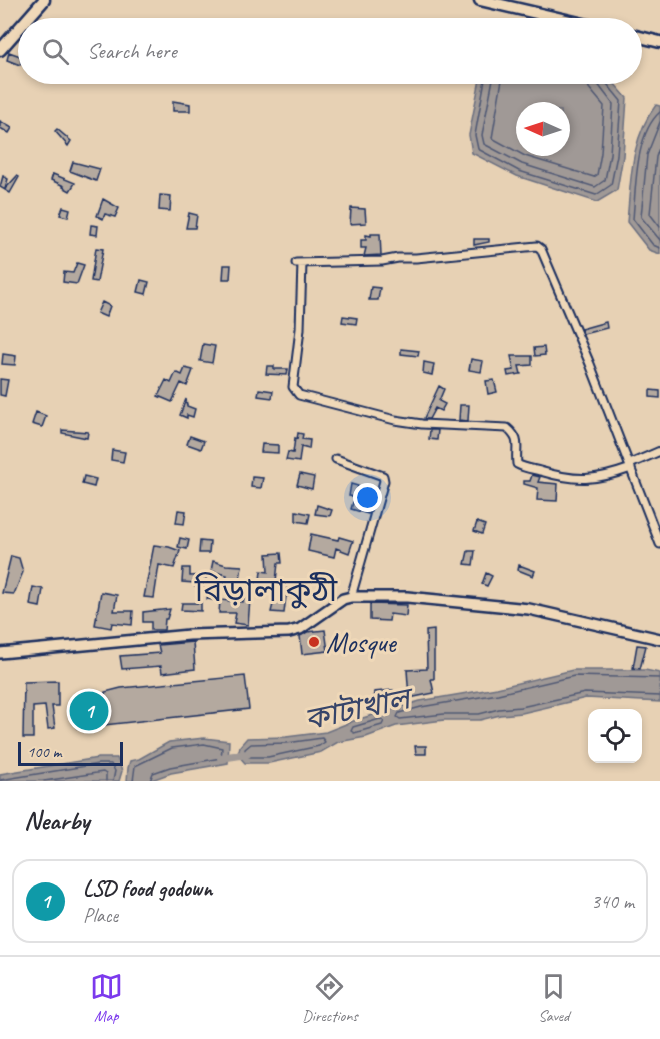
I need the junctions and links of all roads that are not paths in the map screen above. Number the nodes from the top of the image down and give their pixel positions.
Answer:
1 (44, 0) edge
2 (480, 0) edge
3 (28, 18) edge
4 (558, 18) edge
5 (18, 30) edge
6 (642, 38) edge
7 (660, 42) edge
8 (0, 50) edge
9 (660, 451) edge
10 (336, 459) dead end
11 (630, 466) junction
12 (660, 544) edge
13 (351, 597) junction
14 (660, 639) edge
15 (0, 653) edge

1 - 3 main road
2 - 4 main road
5 - 8 main road
6 - 7 main road
9 - 11 street
10 - 13 street
11 - 11 street
11 - 12 street
13 - 14 main road
13 - 15 main road

